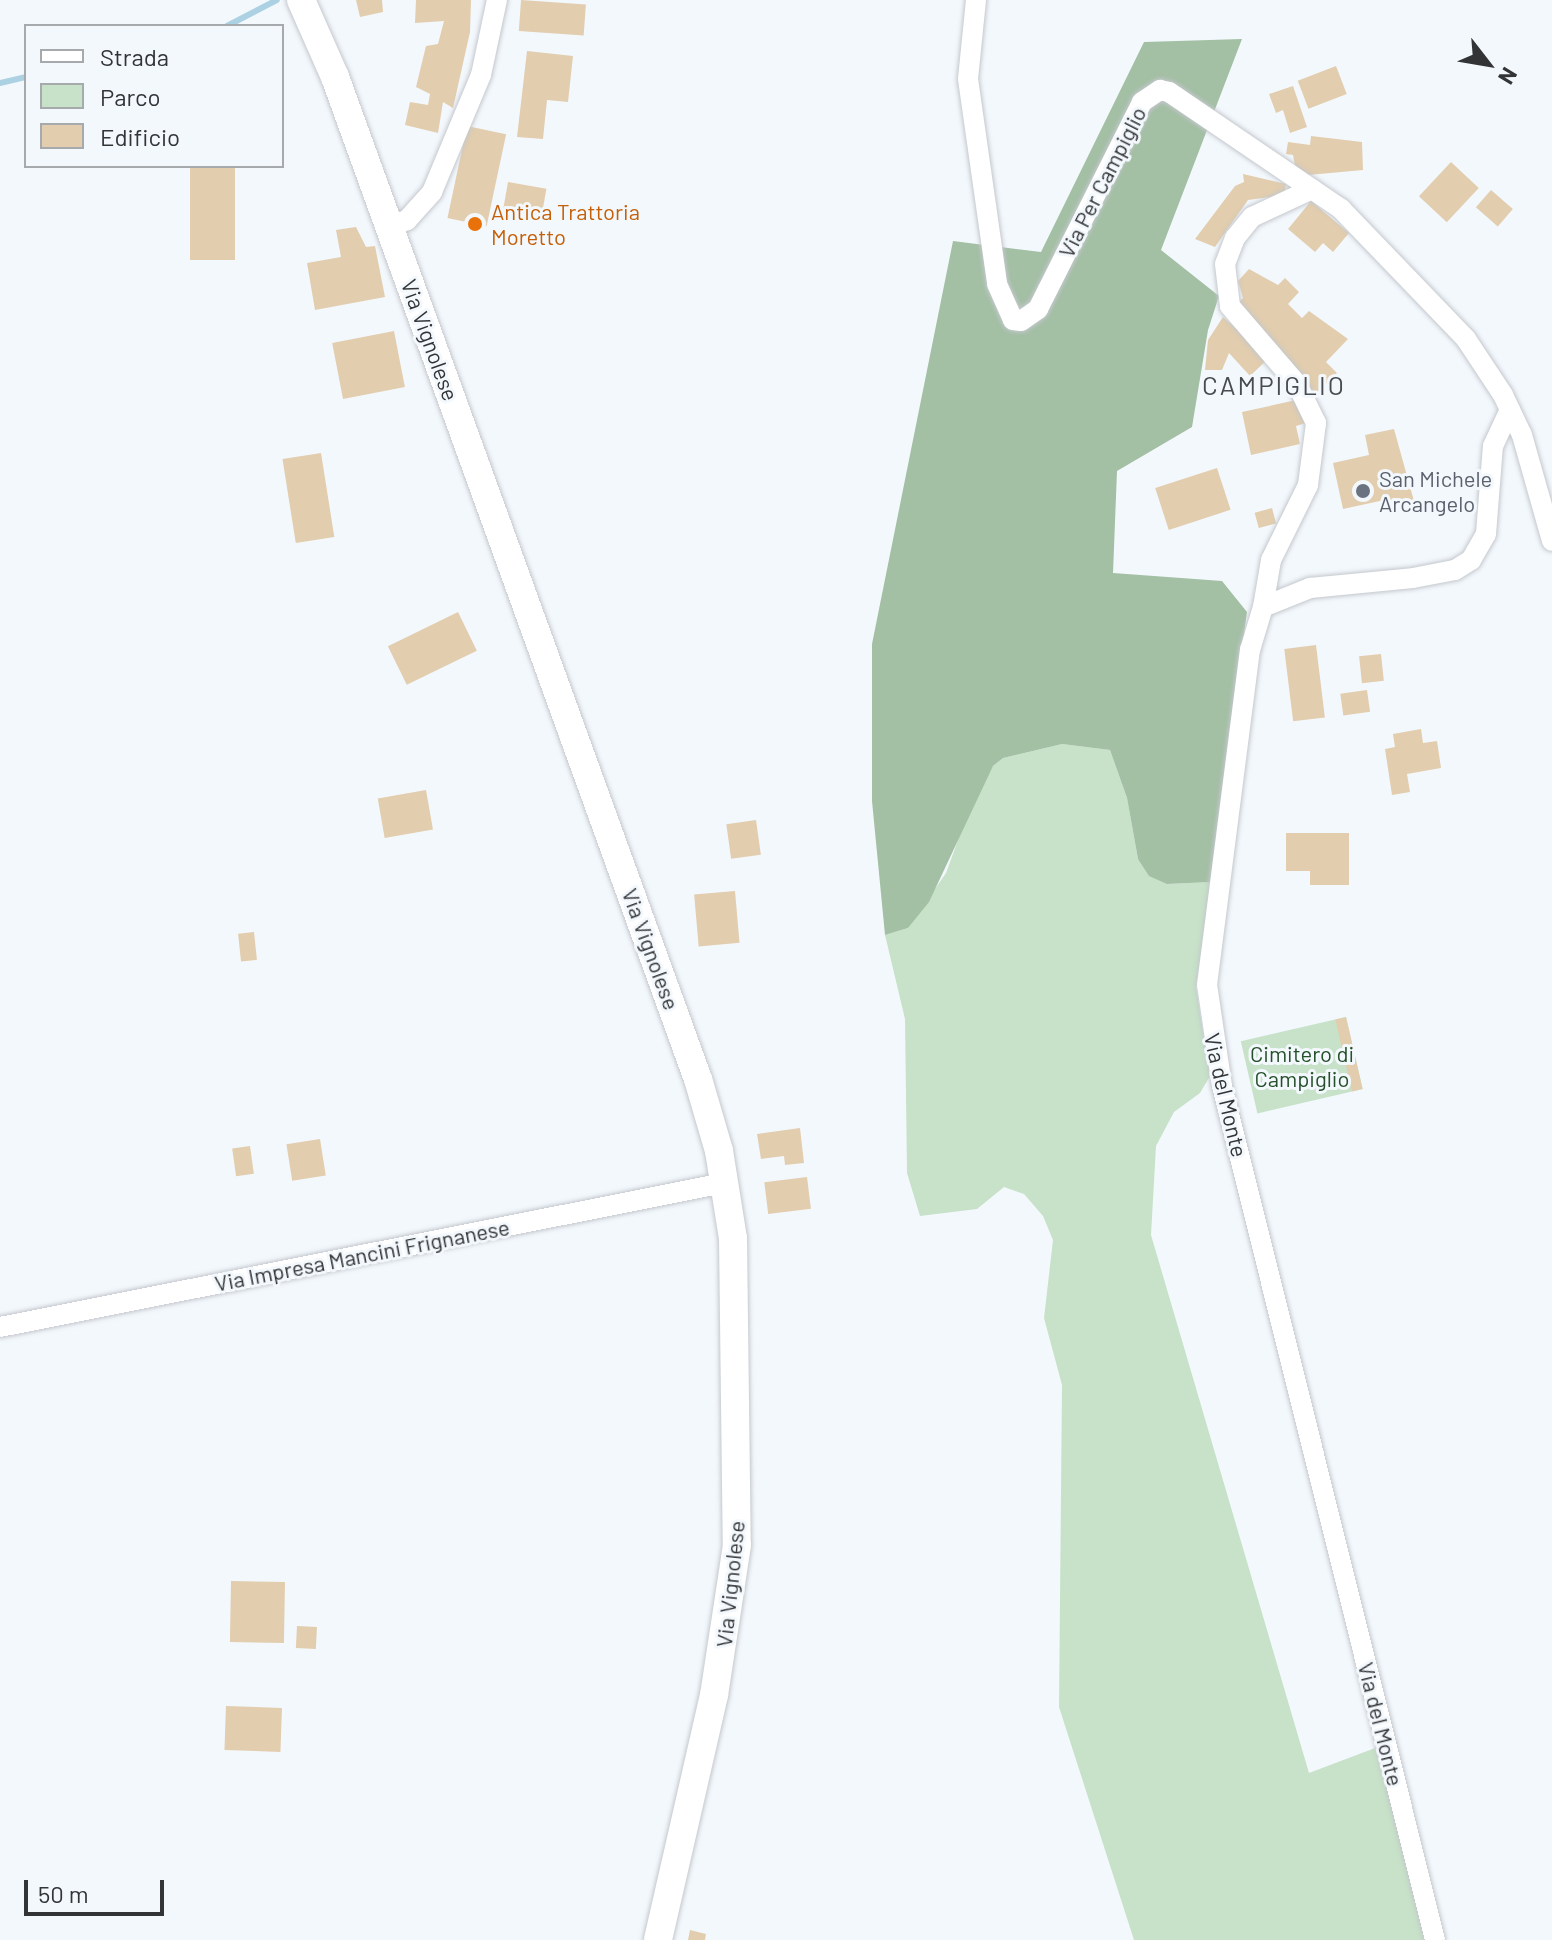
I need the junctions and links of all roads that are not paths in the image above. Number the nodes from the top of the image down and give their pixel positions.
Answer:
1 (301, 0) edge
2 (497, 0) edge
3 (976, 0) edge
4 (1312, 189) junction
5 (389, 226) junction
6 (1510, 410) junction
7 (1552, 541) edge
8 (1263, 607) junction
9 (724, 1183) junction
10 (0, 1327) edge
11 (658, 1940) edge
12 (1435, 1940) edge

1 - 5 main road, Via Vignolese
2 - 5 street
3 - 4 street, Via Per Campiglio
4 - 6 street, Via Per Campiglio
4 - 8 street, Via del Monte
5 - 9 main road, Via Vignolese
6 - 7 street, Via Per Campiglio
6 - 8 street
8 - 12 street, Via del Monte
9 - 10 street, Via Impresa Mancini Frignanese
9 - 11 main road, Via Vignolese

